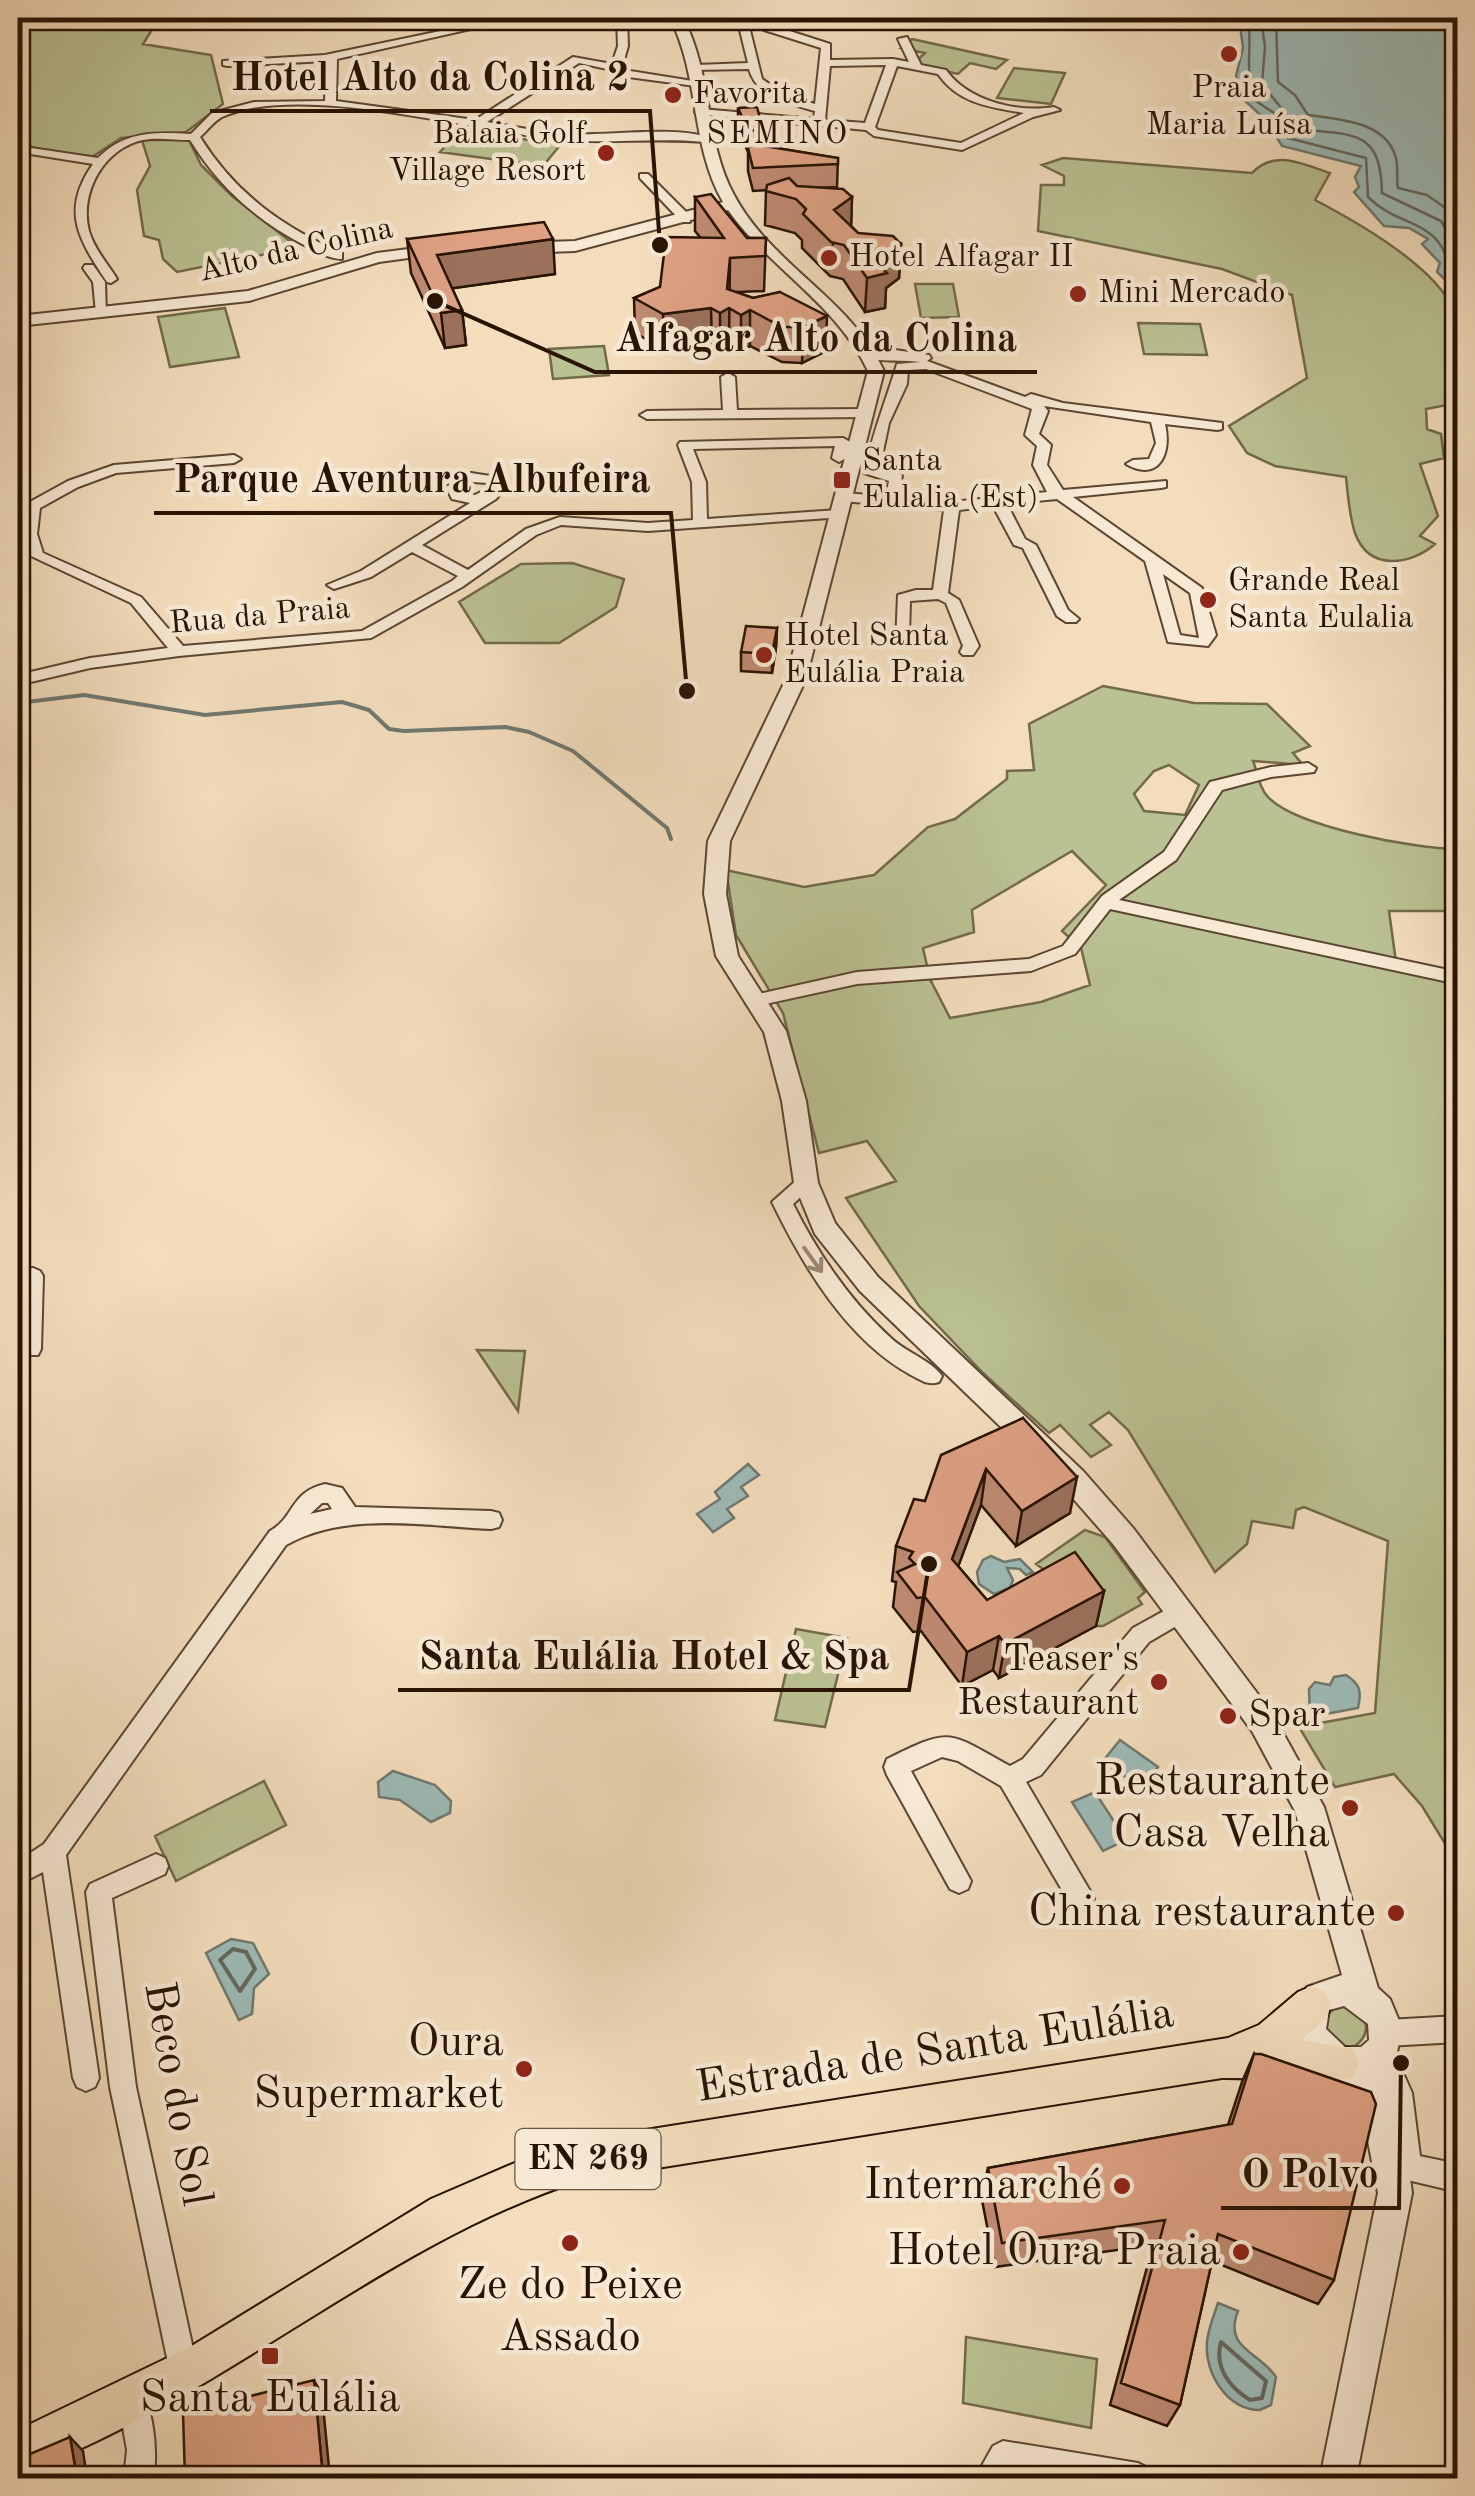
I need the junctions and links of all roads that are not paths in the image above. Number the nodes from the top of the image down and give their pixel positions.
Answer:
1 (514, 18) edge
2 (622, 18) edge
3 (678, 18) edge
4 (742, 18) edge
5 (770, 18) edge
6 (903, 39) dead end
7 (332, 56) junction
8 (893, 62) junction
9 (227, 63) dead end
10 (828, 63) junction
11 (916, 65) junction
12 (754, 66) junction
13 (616, 68) junction
14 (698, 76) junction
15 (330, 104) junction
16 (820, 109) junction
17 (1054, 110) dead end
18 (1038, 112) junction
19 (819, 123) junction
20 (475, 125) junction
21 (703, 127) junction
22 (868, 127) junction
23 (194, 137) junction
24 (18, 150) edge
25 (102, 162) junction
26 (644, 176) dead end
27 (730, 204) junction
28 (704, 214) junction
29 (686, 218) junction
30 (740, 218) junction
31 (82, 227) junction
32 (500, 249) edge
33 (464, 250) edge
34 (338, 256) dead end
35 (111, 279) dead end
36 (102, 312) junction
37 (18, 321) edge
38 (872, 357) junction
39 (728, 378) dead end
40 (866, 413) junction
41 (730, 414) junction
42 (647, 415) dead end
43 (1157, 419) junction
44 (1217, 426) dead end
45 (839, 458) dead end
46 (234, 459) dead end
47 (1133, 464) dead end
48 (1160, 484) dead end
49 (1067, 497) junction
50 (842, 498) junction
51 (892, 499) junction
52 (1006, 502) junction
53 (462, 505) junction
54 (952, 506) junction
55 (25, 514) edge
56 (700, 524) junction
57 (410, 545) junction
58 (1152, 560) junction
59 (469, 576) junction
60 (334, 585) dead end
61 (940, 595) junction
62 (1071, 618) dead end
63 (922, 641) dead end
64 (179, 651) junction
65 (968, 652) dead end
66 (18, 680) edge
67 (1308, 768) dead end
68 (1106, 903) junction
69 (1458, 978) edge
70 (756, 1000) junction
71 (806, 1183) junction
72 (18, 1277) edge
73 (32, 1349) dead end
74 (932, 1376) dead end
75 (491, 1520) dead end
76 (1182, 1611) junction
77 (1010, 1778) junction
78 (53, 1852) junction
79 (156, 1866) dead end
80 (18, 1874) edge
81 (959, 1882) dead end
82 (1081, 1899) dead end
83 (1344, 1920) junction
84 (1364, 1996) junction
85 (1319, 1999) junction
86 (1458, 2029) edge
87 (1363, 2054) junction
88 (1222, 2058) junction
89 (86, 2078) dead end
90 (1404, 2167) junction
91 (1458, 2178) edge
92 (1387, 2236) junction
93 (184, 2372) junction
94 (132, 2400) junction
95 (18, 2452) edge
96 (139, 2478) edge
97 (990, 2478) edge
98 (1138, 2478) edge
99 (1338, 2478) edge

1 - 7 street
2 - 13 street
3 - 14 street
4 - 12 street
5 - 10 street
6 - 11 street
7 - 9 street
7 - 15 street
8 - 10 street
8 - 11 street
8 - 22 street
10 - 16 street
11 - 18 street
12 - 14 street
12 - 16 street
13 - 14 street
13 - 20 street
14 - 21 street
15 - 20 street
15 - 23 street
16 - 19 street
17 - 18 street
18 - 22 street
19 - 21 street
19 - 22 street
20 - 21 street
21 - 27 street
23 - 25 street
23 - 34 street
24 - 25 street
25 - 31 street
26 - 29 street
27 - 28 street
27 - 30 street
28 - 29 street
28 - 30 street
29 - 32 street
30 - 38 street
31 - 35 street
31 - 36 street
33 - 36 street, Alto da Colina
36 - 37 street, Alto da Colina
38 - 40 street
38 - 43 street
39 - 41 street
40 - 41 street
40 - 50 street
41 - 42 street
43 - 44 street
43 - 47 street
45 - 56 street
46 - 55 street
48 - 49 street, Rua da Praia
49 - 51 street
49 - 52 street, Rua da Praia
49 - 58 street
50 - 51 street, Rua da Praia
50 - 56 street, Rua da Praia
50 - 70 street, Estrada de Santa Eulália
51 - 54 street, Rua da Praia
52 - 54 street, Rua da Praia
52 - 62 street
53 - 53 street
53 - 57 street
54 - 61 street
55 - 64 street
56 - 59 street, Rua da Praia
57 - 59 street
57 - 60 street
58 - 58 street
59 - 64 street, Rua da Praia
61 - 63 street
61 - 65 street
64 - 66 street, Rua da Praia
67 - 68 street
68 - 69 street
68 - 70 street
70 - 71 street, Estrada de Santa Eulália
71 -> 74 street
71 - 76 street, Estrada de Santa Eulália
72 - 73 street
75 - 78 street
76 - 77 street
76 - 83 street, Estrada de Santa Eulália
77 - 81 street
77 - 82 street
78 - 80 street
78 - 89 street
79 - 93 street, Beco do Sol
83 - 84 street, Estrada de Santa Eulália
83 - 85 street, Estrada de Santa Eulália
84 - 85 street
84 - 87 street, Estrada de Santa Eulália
85 - 87 street
85 - 88 main road, Estrada de Santa Eulália / EN 269
86 - 87 street
87 - 88 main road, Estrada de Santa Eulália / EN 269
87 - 90 street
87 - 92 street
88 - 93 main road, Estrada de Santa Eulália / EN 269
90 - 91 street
90 - 92 street
92 - 99 street
93 - 94 main road, Estrada de Santa Eulália / EN 269
94 - 95 main road, Estrada de Santa Eulália / EN 269
94 - 96 street
97 - 98 street

